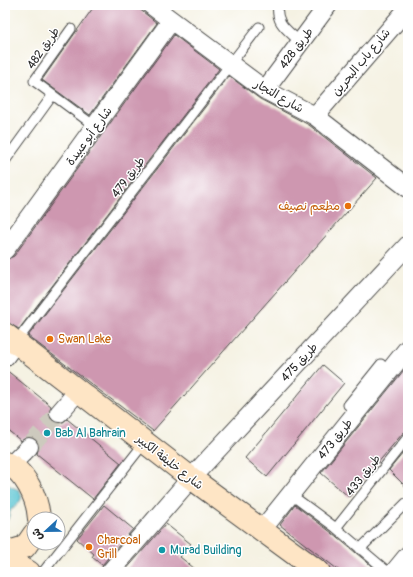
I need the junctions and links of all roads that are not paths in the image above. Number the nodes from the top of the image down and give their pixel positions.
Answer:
1 (150, 5) edge
2 (278, 5) edge
3 (328, 5) edge
4 (404, 20) edge
5 (171, 21) junction
6 (259, 27) dead end
7 (71, 29) dead end
8 (300, 42) junction
9 (229, 64) junction
10 (265, 90) junction
11 (52, 96) junction
12 (315, 116) junction
13 (96, 127) junction
14 (5, 162) edge
15 (408, 188) edge
16 (408, 245) edge
17 (5, 250) edge
18 (9, 345) edge
19 (408, 348) edge
20 (381, 364) dead end
21 (367, 390) junction
22 (78, 391) junction
23 (348, 405) dead end
24 (59, 413) tunnel mouth
25 (408, 437) edge
26 (145, 442) junction
27 (29, 447) tunnel mouth
28 (8, 464) edge
29 (191, 478) junction
30 (290, 494) junction
31 (406, 503) dead end
32 (38, 511) edge
33 (336, 528) junction
34 (261, 531) junction
35 (26, 546) edge
36 (360, 549) junction
37 (5, 554) edge
38 (408, 555) edge
39 (5, 558) edge
40 (29, 572) edge
41 (43, 572) edge
42 (110, 572) edge
43 (319, 572) edge
44 (388, 572) edge
45 (394, 572) edge

1 - 5 street, شارع التجار
2 - 8 lane
3 - 8 street, طريق 428
4 - 12 street, شارع باب البحرين
5 - 9 street, شارع التجار
5 - 13 street, شارع أبو عبيدة
6 - 9 lane, طريق 479
7 - 11 lane, طريق 482
8 - 10 street, طريق 428
9 - 10 street, شارع التجار
9 - 18 lane, طريق 479
10 - 12 street, شارع التجار
11 - 13 lane, طريق 482
11 - 14 lane
12 - 15 street, شارع التجار
13 - 17 street, شارع أبو عبيدة
16 - 29 street, طريق 475
18 - 22 street, شارع خليفة الكبير
19 - 21 street, طريق 473
20 - 21 lane
21 - 23 lane
21 - 30 street, طريق 473
22 - 24 street
22 - 26 street, شارع خليفة الكبير
25 - 33 lane, طريق 433
26 - 29 street, شارع خليفة الكبير
26 - 41 lane
27 - 28 street
28 - 32 street
29 - 34 street, شارع خليفة الكبير
29 - 42 street, طريق 475
30 - 33 lane
30 - 34 street, طريق 473
31 - 36 lane
33 - 36 lane
34 - 43 street, شارع خليفة الكبير
35 - 37 street
36 - 44 lane
38 - 45 street
39 - 40 street

